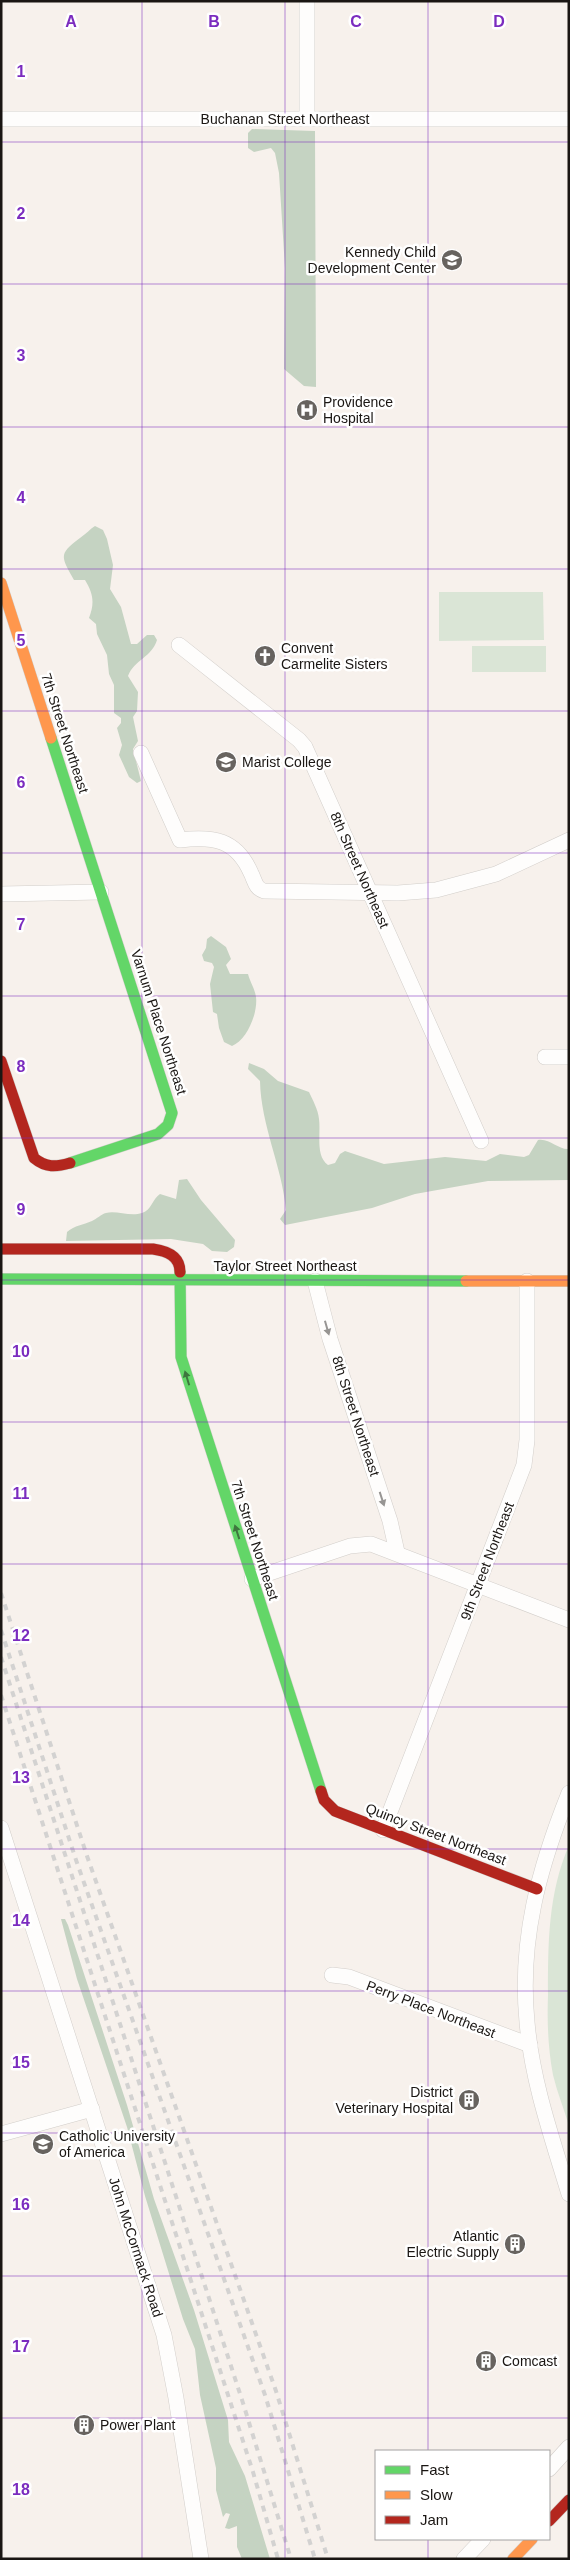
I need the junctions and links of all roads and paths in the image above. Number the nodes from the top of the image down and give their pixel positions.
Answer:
1 (307, 1) edge
2 (1, 119) edge
3 (307, 119) junction
4 (569, 119) edge
5 (1, 583) edge
6 (179, 645) dead end
7 (141, 753) dead end
8 (569, 840) edge
9 (101, 892) junction
10 (369, 892) junction
11 (1, 894) edge
12 (546, 1057) dead end
13 (569, 1057) edge
14 (1, 1060) edge
15 (481, 1141) dead end
16 (1, 1249) edge
17 (1, 1278) edge
18 (180, 1280) junction
19 (315, 1281) junction
20 (527, 1281) junction
21 (569, 1281) edge
22 (397, 1552) junction
23 (252, 1579) junction
24 (478, 1585) junction
25 (569, 1620) edge
26 (569, 1793) edge
27 (327, 1804) joint
28 (1, 1828) edge
29 (383, 1830) junction
30 (537, 1889) junction
31 (332, 1975) dead end
32 (530, 2045) junction
33 (92, 2109) junction
34 (1, 2134) edge
35 (569, 2194) edge
36 (569, 2448) edge
37 (550, 2468) edge
38 (569, 2500) edge
39 (550, 2520) edge
40 (482, 2540) edge
41 (531, 2540) edge
42 (201, 2559) edge
43 (464, 2559) edge
44 (513, 2559) edge

1 - 3 street
2 - 3 street, Buchanan Street Northeast
3 - 4 street, Buchanan Street Northeast
5 - 9 street, 7th Street Northeast
6 - 10 street, 8th Street Northeast
7 - 10 street
8 - 10 street
9 - 11 street
9 - 14 street, Varnum Place Northeast
10 - 15 street, 8th Street Northeast
12 - 13 street
16 - 18 street, 7th Street Northeast
17 - 18 street, Taylor Street Northeast
18 - 19 street, Taylor Street Northeast
23 -> 18 street, 7th Street Northeast
19 - 20 street, Taylor Street Northeast
19 -> 22 street, 8th Street Northeast
20 - 21 street, Taylor Street Northeast
20 - 24 street, 9th Street Northeast
22 - 23 street
22 - 24 street
23 - 27 street, 7th Street Northeast
24 - 25 street
24 - 29 street, 9th Street Northeast
26 - 30 street
27 - 29 street, Quincy Street Northeast
28 - 33 street, John McCormack Road
29 - 30 street, Quincy Street Northeast
30 - 32 street
31 - 32 street, Perry Place Northeast
32 - 35 street
33 - 34 street
33 - 42 street, John McCormack Road
36 - 37 street
38 - 39 street
40 - 43 street
41 - 44 street

